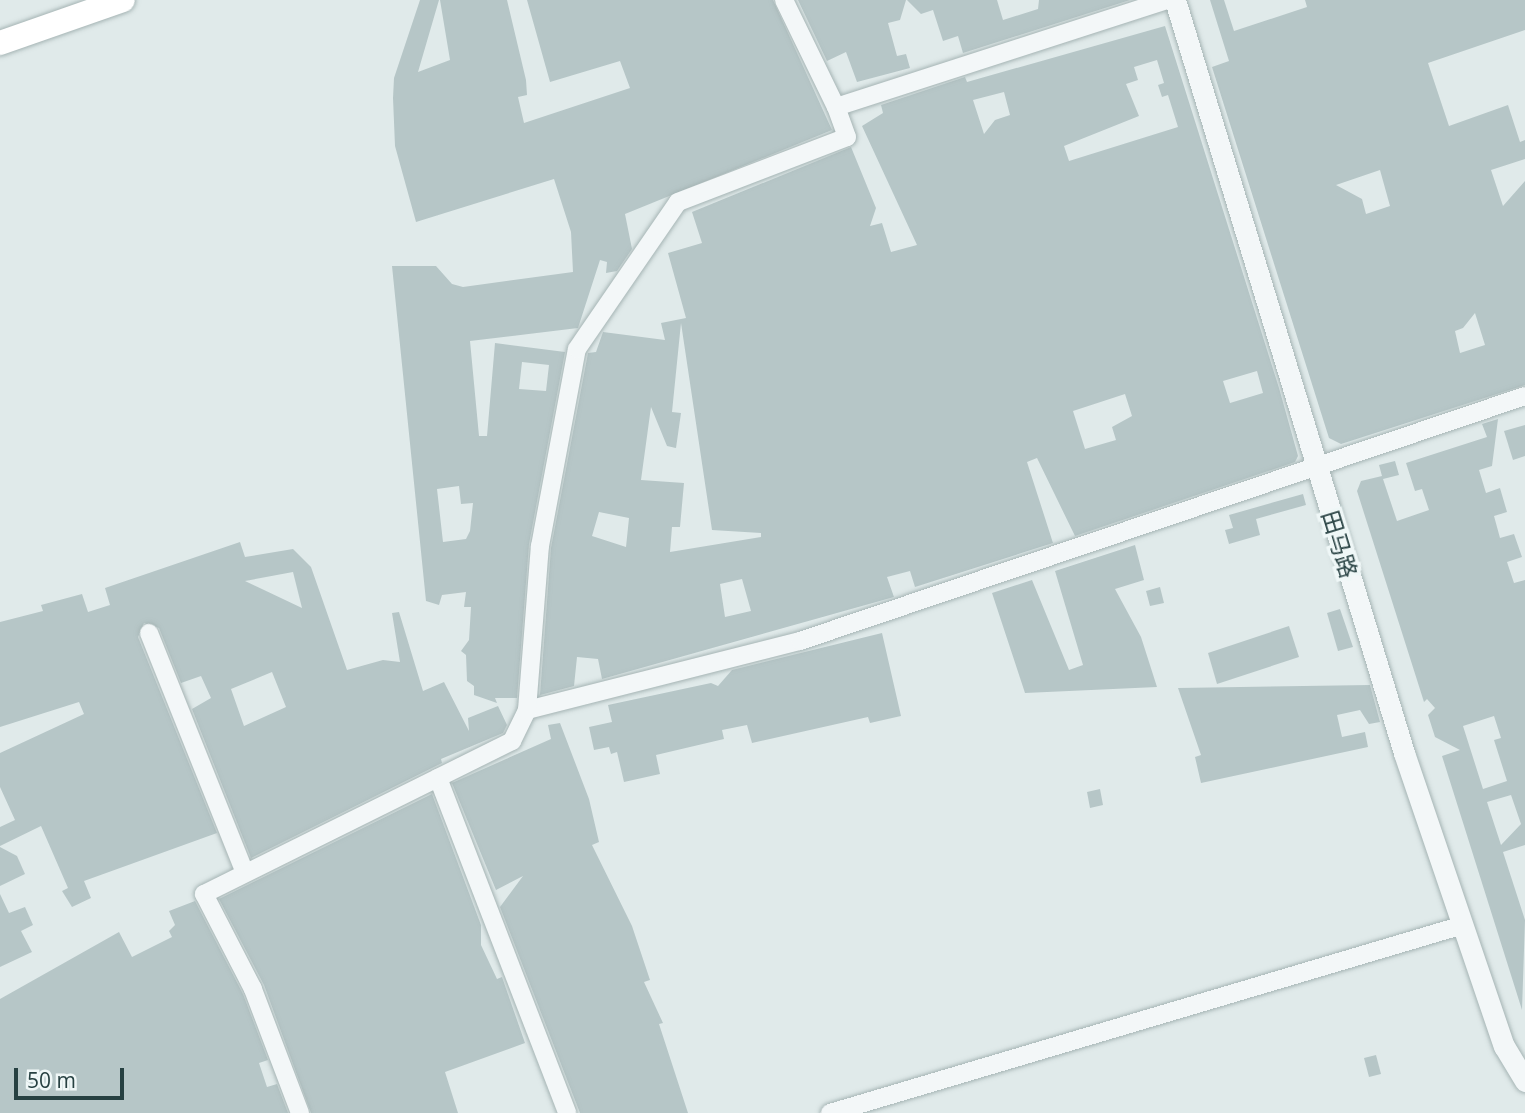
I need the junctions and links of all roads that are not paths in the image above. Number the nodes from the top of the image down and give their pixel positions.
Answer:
1 (123, 0) edge
2 (784, 0) edge
3 (1167, 0) edge
4 (1175, 0) edge
5 (0, 43) edge
6 (836, 107) junction
7 (1525, 396) edge
8 (1316, 463) junction
9 (149, 632) dead end
10 (527, 710) junction
11 (438, 778) junction
12 (245, 873) junction
13 (1463, 925) junction
14 (1525, 1081) edge
15 (300, 1113) edge
16 (567, 1113) edge
17 (830, 1113) edge

1 - 5 main road
2 - 6 street
3 - 6 street
4 - 8 street, 田马路
6 - 10 street
7 - 8 street
8 - 10 street
8 - 13 street, 田马路
9 - 12 street
10 - 11 street
11 - 12 street
11 - 16 street
12 - 15 street
13 - 14 street, 田马路
13 - 17 street

